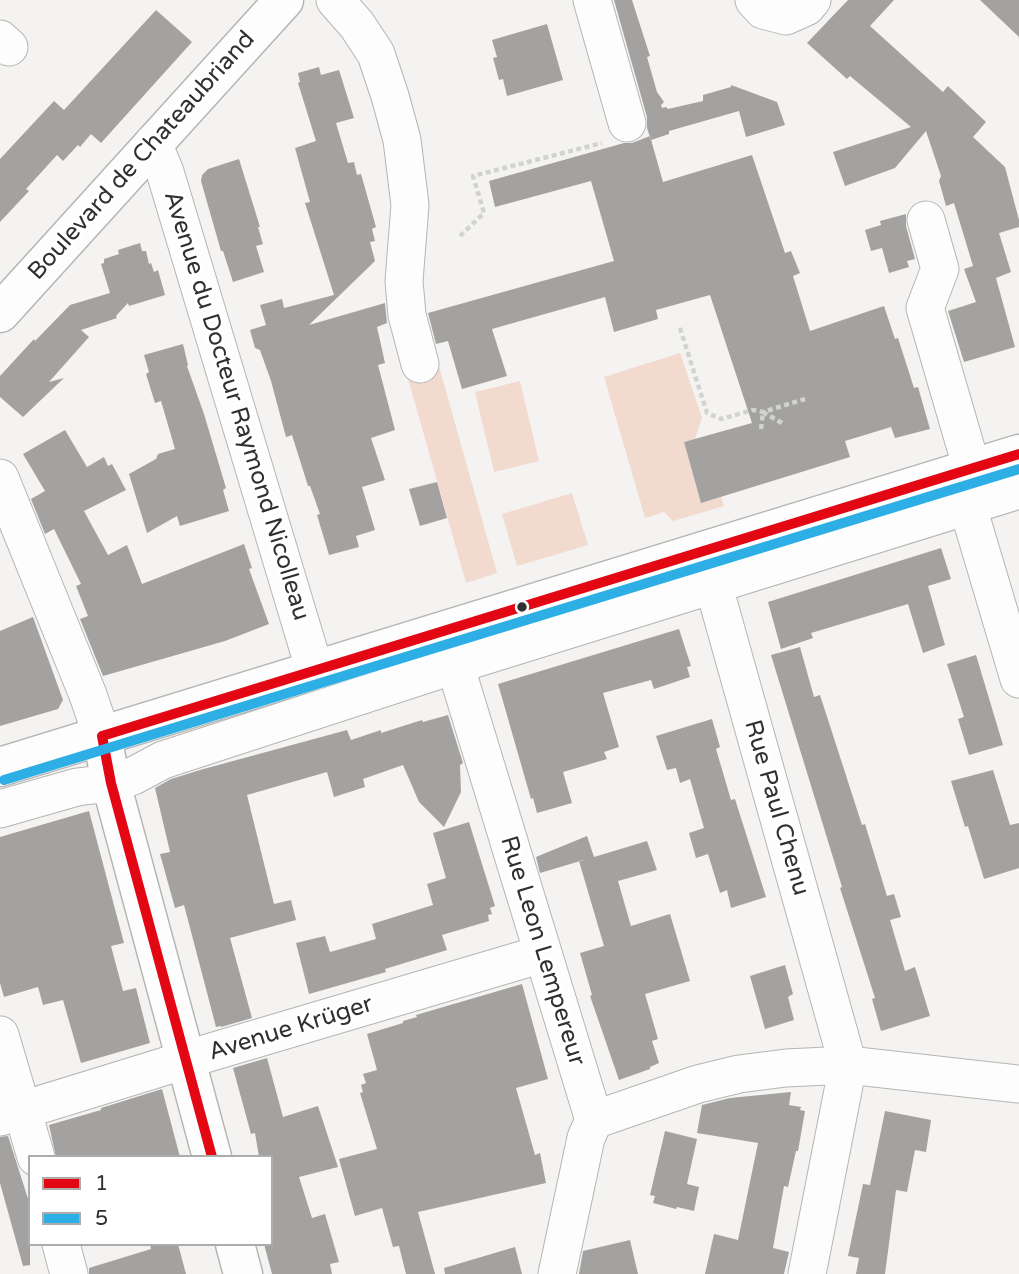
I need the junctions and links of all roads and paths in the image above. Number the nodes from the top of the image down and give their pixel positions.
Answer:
1 (284, 0) edge
2 (335, 0) edge
3 (593, 0) edge
4 (754, 0) edge
5 (812, 0) edge
6 (627, 123) joint
7 (153, 143) junction
8 (926, 220) dead end
9 (460, 236) dead end
10 (0, 313) edge
11 (680, 328) dead end
12 (420, 364) dead end
13 (805, 399) dead end
14 (763, 412) junction
15 (782, 423) dead end
16 (761, 429) dead end
17 (1019, 454) edge
18 (0, 478) edge
19 (965, 483) junction
20 (1019, 490) edge
21 (708, 567) junction
22 (450, 648) junction
23 (315, 671) junction
24 (1019, 679) edge
25 (102, 736) junction
26 (0, 767) edge
27 (111, 783) junction
28 (0, 809) edge
29 (542, 954) junction
30 (0, 1035) edge
31 (186, 1060) junction
32 (848, 1065) junction
33 (1019, 1084) edge
34 (11, 1114) edge
35 (594, 1120) junction
36 (35, 1155) edge
37 (211, 1155) edge
38 (62, 1246) edge
39 (236, 1246) edge
40 (69, 1274) edge
41 (243, 1274) edge
42 (556, 1274) edge
43 (807, 1274) edge

1 - 7 main road, Boulevard de Chateaubriand
2 - 12 street
3 - 6 street
4 - 5 street
6 - 9 path
7 - 10 main road, Boulevard de Chateaubriand
7 - 23 street, Avenue du Docteur Raymond Nicolleau
8 - 19 street
11 - 14 path
13 - 14 path
14 - 15 path
14 - 16 path
17 - 19 main road
18 - 25 street
19 - 20 street
19 - 21 main road
19 - 24 street
21 - 22 main road
21 - 32 street, Rue Paul Chenu
22 - 23 main road
22 - 27 street
22 - 29 street, Rue Leon Lempereur
23 - 25 main road
25 - 26 main road
25 - 27 main road
27 - 28 street
27 - 31 main road
29 - 31 street, Avenue Krüger
29 - 35 street, Rue Leon Lempereur
30 - 34 street
31 - 34 street, Avenue Krüger
31 - 37 main road
32 - 33 street
32 - 35 street
32 - 43 street
34 - 36 street
35 - 42 street
38 - 40 street
39 - 41 main road

